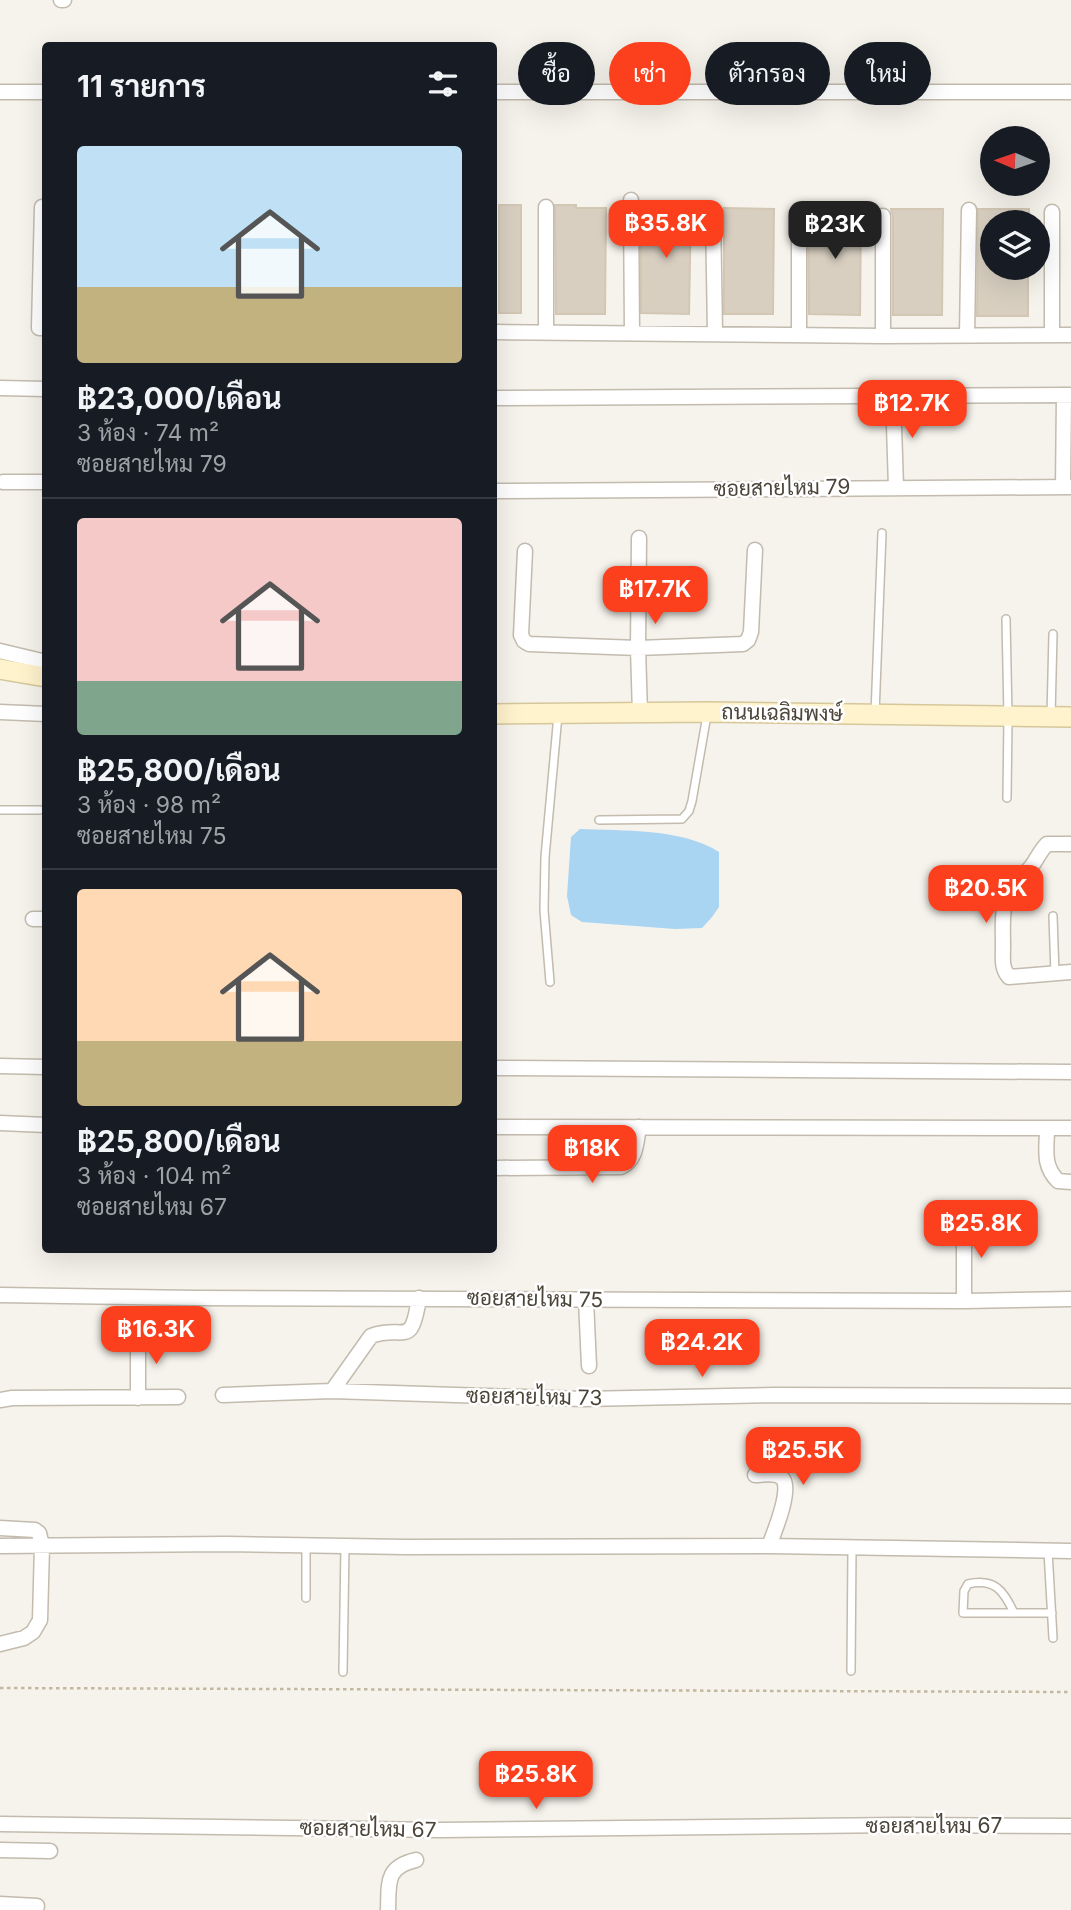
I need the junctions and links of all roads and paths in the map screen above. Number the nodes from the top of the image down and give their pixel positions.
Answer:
1 (0, 92) edge
2 (42, 92) edge
3 (497, 92) edge
4 (1071, 92) edge
5 (631, 200) dead end
6 (42, 207) dead end
7 (546, 207) dead end
8 (799, 210) dead end
9 (969, 210) dead end
10 (1052, 212) dead end
11 (713, 213) dead end
12 (883, 216) dead end
13 (42, 328) edge
14 (497, 332) edge
15 (546, 332) junction
16 (632, 333) junction
17 (715, 333) junction
18 (799, 335) junction
19 (1052, 335) junction
20 (1071, 335) edge
21 (883, 336) junction
22 (967, 336) junction
23 (0, 388) edge
24 (42, 389) edge
25 (893, 395) junction
26 (1067, 395) edge
27 (497, 398) edge
28 (3, 482) dead end
29 (42, 482) edge
30 (1067, 486) edge
31 (896, 487) junction
32 (497, 491) edge
33 (882, 533) dead end
34 (639, 538) dead end
35 (755, 550) dead end
36 (525, 551) dead end
37 (1006, 619) dead end
38 (1053, 634) dead end
39 (638, 648) junction
40 (42, 662) edge
41 (1, 663) edge
42 (42, 676) edge
43 (0, 712) edge
44 (707, 712) junction
45 (42, 714) edge
46 (497, 714) edge
47 (558, 714) junction
48 (640, 714) junction
49 (874, 715) junction
50 (1008, 717) junction
51 (1061, 717) edge
52 (1007, 798) dead end
53 (0, 810) edge
54 (40, 810) dead end
55 (599, 820) dead end
56 (1071, 844) edge
57 (1053, 916) dead end
58 (1071, 972) edge
59 (1055, 974) junction
60 (550, 982) dead end
61 (0, 1066) edge
62 (42, 1067) edge
63 (497, 1068) edge
64 (1071, 1072) edge
65 (0, 1123) edge
66 (42, 1125) edge
67 (497, 1127) edge
68 (639, 1128) junction
69 (1047, 1128) junction
70 (1071, 1128) edge
71 (497, 1168) edge
72 (1071, 1182) edge
73 (964, 1219) dead end
74 (0, 1295) edge
75 (419, 1298) junction
76 (1071, 1298) edge
77 (586, 1300) junction
78 (964, 1301) junction
79 (138, 1335) dead end
80 (589, 1366) dead end
81 (332, 1391) junction
82 (4, 1395) edge
83 (223, 1395) dead end
84 (1071, 1396) edge
85 (178, 1397) dead end
86 (138, 1398) junction
87 (755, 1475) dead end
88 (0, 1528) edge
89 (0, 1546) edge
90 (41, 1546) junction
91 (306, 1546) junction
92 (345, 1546) junction
93 (769, 1546) junction
94 (852, 1547) junction
95 (1048, 1551) junction
96 (1071, 1551) edge
97 (306, 1598) dead end
98 (1014, 1613) junction
99 (1052, 1613) junction
100 (1053, 1638) dead end
101 (0, 1644) edge
102 (851, 1671) dead end
103 (343, 1672) dead end
104 (0, 1688) edge
105 (1071, 1692) edge
106 (0, 1824) edge
107 (1071, 1826) edge
108 (0, 1850) edge
109 (50, 1851) dead end
110 (416, 1860) dead end
111 (0, 1904) edge
112 (37, 1906) dead end
113 (388, 1910) edge

1 - 2 street
3 - 4 street
5 - 16 street
6 - 13 street
7 - 15 street
8 - 18 street
9 - 22 street
10 - 19 street
11 - 17 street
12 - 21 street
14 - 15 street
15 - 16 street
16 - 17 street
17 - 18 street
18 - 21 street
19 - 20 street
19 - 22 street
21 - 22 street
23 - 24 street
25 - 26 street
25 - 27 street
25 - 31 street
26 - 30 street
28 - 29 street
30 - 31 street, ซอยสายไหม 79
31 - 32 street, ซอยสายไหม 79
33 - 49 lane
34 - 39 street
35 - 39 street
36 - 39 street
37 - 50 lane
38 - 51 lane
39 - 48 street
40 - 41 street
41 - 42 main road
43 - 45 street
44 - 48 main road, ถนนเฉลิมพงษ์
44 - 49 main road, ถนนเฉลิมพงษ์
44 - 55 lane
46 - 47 main road, ถนนเฉลิมพงษ์
47 - 48 main road, ถนนเฉลิมพงษ์
47 - 60 lane
49 - 50 main road, ถนนเฉลิมพงษ์
50 - 51 main road, ถนนเฉลิมพงษ์
50 - 52 lane
53 - 54 lane
56 - 59 street
57 - 59 lane
58 - 59 street
61 - 62 street
63 - 64 street
65 - 66 street
67 - 68 street
68 - 69 street
68 - 71 street
69 - 70 street
69 - 72 street
73 - 78 street
74 - 75 street, ซอยสายไหม 75
75 - 77 street, ซอยสายไหม 75
75 - 81 street
76 - 78 street, ซอยสายไหม 75
77 - 78 street, ซอยสายไหม 75
77 - 80 street
79 - 86 street
81 - 83 street, ซอยสายไหม 73
81 - 84 street, ซอยสายไหม 73
82 - 86 street
85 - 86 street
87 - 93 street
88 - 90 street
89 - 90 street
90 - 91 street
90 - 101 street
91 - 92 street
91 - 97 lane
92 - 93 street
92 - 103 lane
93 - 94 street
94 - 95 street
94 - 102 lane
95 - 96 street
95 - 99 lane
98 - 98 lane
98 - 99 lane
99 - 100 lane
104 - 105 path
106 - 107 street, ซอยสายไหม 67
108 - 109 street
110 - 113 street
111 - 112 street

